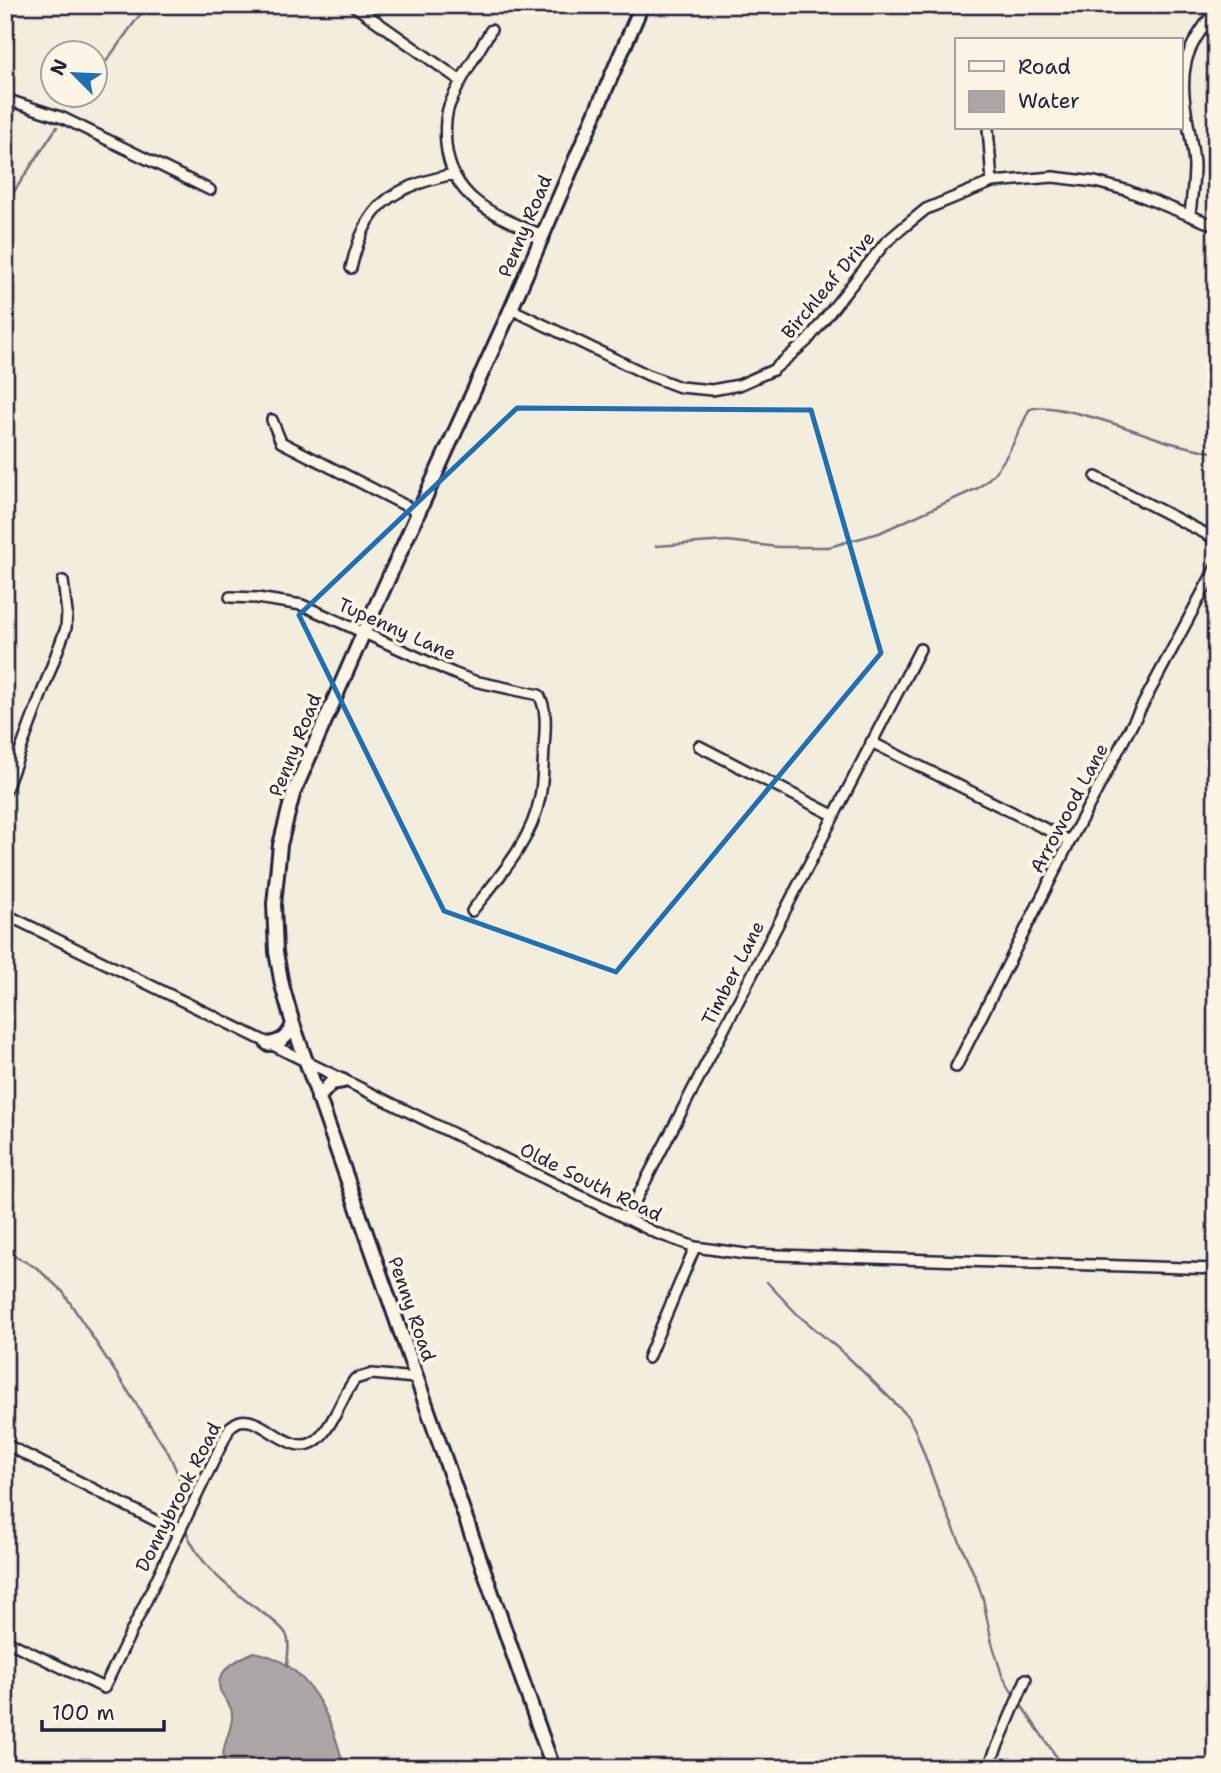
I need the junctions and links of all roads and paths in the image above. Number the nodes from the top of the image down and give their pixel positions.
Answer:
1 (353, 5) edge
2 (642, 5) edge
3 (1216, 9) edge
4 (491, 30) dead end
5 (461, 82) junction
6 (5, 99) edge
7 (988, 130) edge
8 (453, 174) junction
9 (992, 182) junction
10 (210, 190) dead end
11 (1190, 214) junction
12 (1216, 226) edge
13 (542, 235) junction
14 (351, 268) dead end
15 (511, 309) junction
16 (272, 420) dead end
17 (1096, 477) dead end
18 (418, 512) junction
19 (1216, 539) edge
20 (1216, 567) edge
21 (63, 581) dead end
22 (230, 597) dead end
23 (363, 634) junction
24 (920, 649) dead end
25 (871, 742) junction
26 (699, 746) dead end
27 (5, 792) edge
28 (833, 815) junction
29 (1070, 841) junction
30 (472, 911) dead end
31 (5, 914) edge
32 (293, 1024) junction
33 (268, 1044) junction
34 (306, 1064) junction
35 (956, 1067) dead end
36 (343, 1081) junction
37 (318, 1098) junction
38 (626, 1219) junction
39 (695, 1247) junction
40 (1216, 1269) edge
41 (648, 1358) dead end
42 (415, 1378) junction
43 (5, 1444) edge
44 (178, 1532) junction
45 (5, 1640) edge
46 (1026, 1679) dead end
47 (552, 1768) edge
48 (988, 1768) edge

1 - 5 street
2 - 13 street, Penny Road
3 - 11 street
4 - 5 street
5 - 8 street
6 - 10 street
7 - 9 street
8 - 13 street
8 - 14 street
9 - 11 street, Birchleaf Drive
9 - 15 street, Birchleaf Drive
11 - 12 street, Birchleaf Drive
13 - 15 street, Penny Road
15 - 18 street, Penny Road
16 - 18 street
17 - 19 street
18 - 23 street, Penny Road
20 - 29 street, Arrowood Lane
21 - 27 street
22 - 23 street, Tupenny Lane
23 - 30 street, Tupenny Lane
23 - 32 street, Penny Road
24 - 25 street, Timber Lane
25 - 28 street, Timber Lane
25 - 29 street
26 - 28 street
28 - 38 street, Timber Lane
29 - 35 street, Arrowood Lane
31 - 33 street, Olde South Road
32 - 33 street
32 - 34 street, Penny Road
33 - 34 street, Olde South Road
34 - 36 street, Olde South Road
34 - 37 street, Penny Road
36 - 37 street
36 - 38 street, Olde South Road
37 - 42 street, Penny Road
38 - 39 street, Olde South Road
39 - 40 street, Olde South Road
39 - 41 street
42 - 44 street, Donnybrook Road
42 - 47 street, Penny Road
43 - 44 street
44 - 45 street, Donnybrook Road
46 - 48 street

